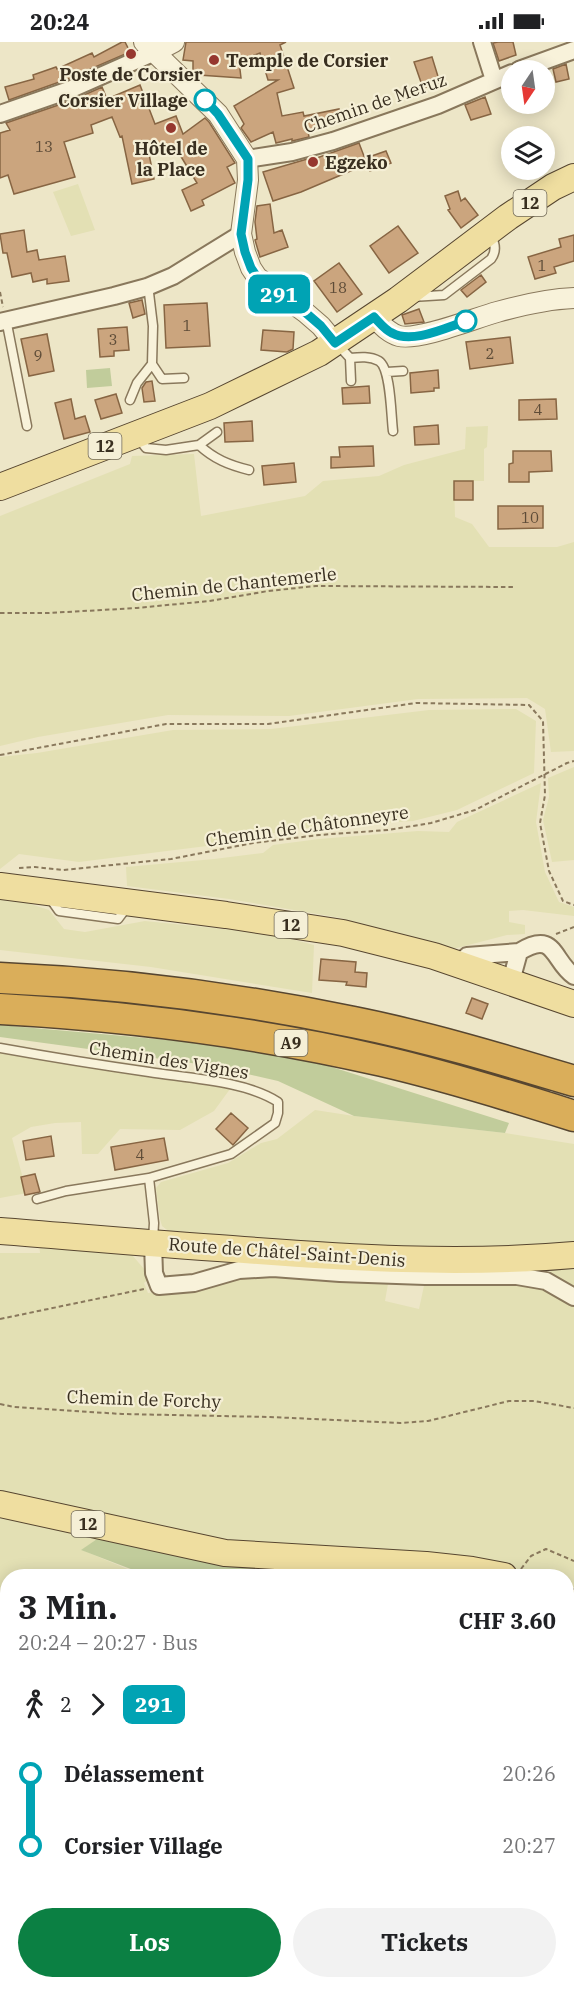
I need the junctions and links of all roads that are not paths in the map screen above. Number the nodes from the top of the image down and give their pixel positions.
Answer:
1 (174, 42) edge
2 (482, 42) edge
3 (150, 47) edge
4 (574, 50) edge
5 (546, 60) edge
6 (501, 77) edge
7 (494, 80) junction
8 (0, 114) edge
9 (248, 159) junction
10 (574, 177) edge
11 (241, 234) junction
12 (147, 286) junction
13 (574, 298) edge
14 (3, 317) edge
15 (374, 317) junction
16 (343, 350) junction
17 (152, 364) junction
18 (403, 370) dead end
19 (387, 372) junction
20 (184, 378) dead end
21 (351, 381) dead end
22 (130, 400) dead end
23 (27, 426) dead end
24 (393, 431) dead end
25 (217, 432) dead end
26 (135, 435) junction
27 (199, 445) junction
28 (249, 470) dead end
29 (0, 487) edge
30 (4, 886) edge
31 (519, 952) junction
32 (460, 964) junction
33 (574, 976) edge
34 (0, 978) edge
35 (511, 981) junction
36 (574, 1004) edge
37 (0, 1009) edge
38 (0, 1048) edge
39 (574, 1081) edge
40 (574, 1116) edge
41 (149, 1178) junction
42 (37, 1199) dead end
43 (0, 1231) edge
44 (153, 1244) junction
45 (574, 1255) edge
46 (574, 1297) edge
47 (0, 1504) edge
48 (463, 1569) edge

1 - 3 street
2 - 7 street
3 - 8 street
3 - 9 street
4 - 5 street
6 - 7 street, Chemin de Meruz
7 - 9 street, Chemin de Meruz
9 - 11 street
10 - 15 main road, 12
11 - 12 street
11 - 16 street
12 - 14 street
12 - 17 lane
13 - 15 street
14 - 23 lane
15 - 16 main road, 12
16 - 19 lane
16 - 21 lane
16 - 26 main road, 12
17 - 20 lane
17 - 22 lane
18 - 19 lane
19 - 24 lane
25 - 27 lane
26 - 27 lane
26 - 29 main road, 12
27 - 28 lane
30 - 32 main road, 12
31 - 32 street
31 - 33 street
31 - 35 street
32 - 35 main road, 12
34 - 39 highway, A9
35 - 36 main road, 12
37 - 40 highway, A9
38 - 41 lane, Chemin des Vignes
41 - 42 lane, Chemin des Vignes
41 - 44 lane
43 - 44 main road, Route de Châtel-Saint-Denis
44 - 45 main road, Route de Châtel-Saint-Denis
44 - 46 street
47 - 48 main road, 12

